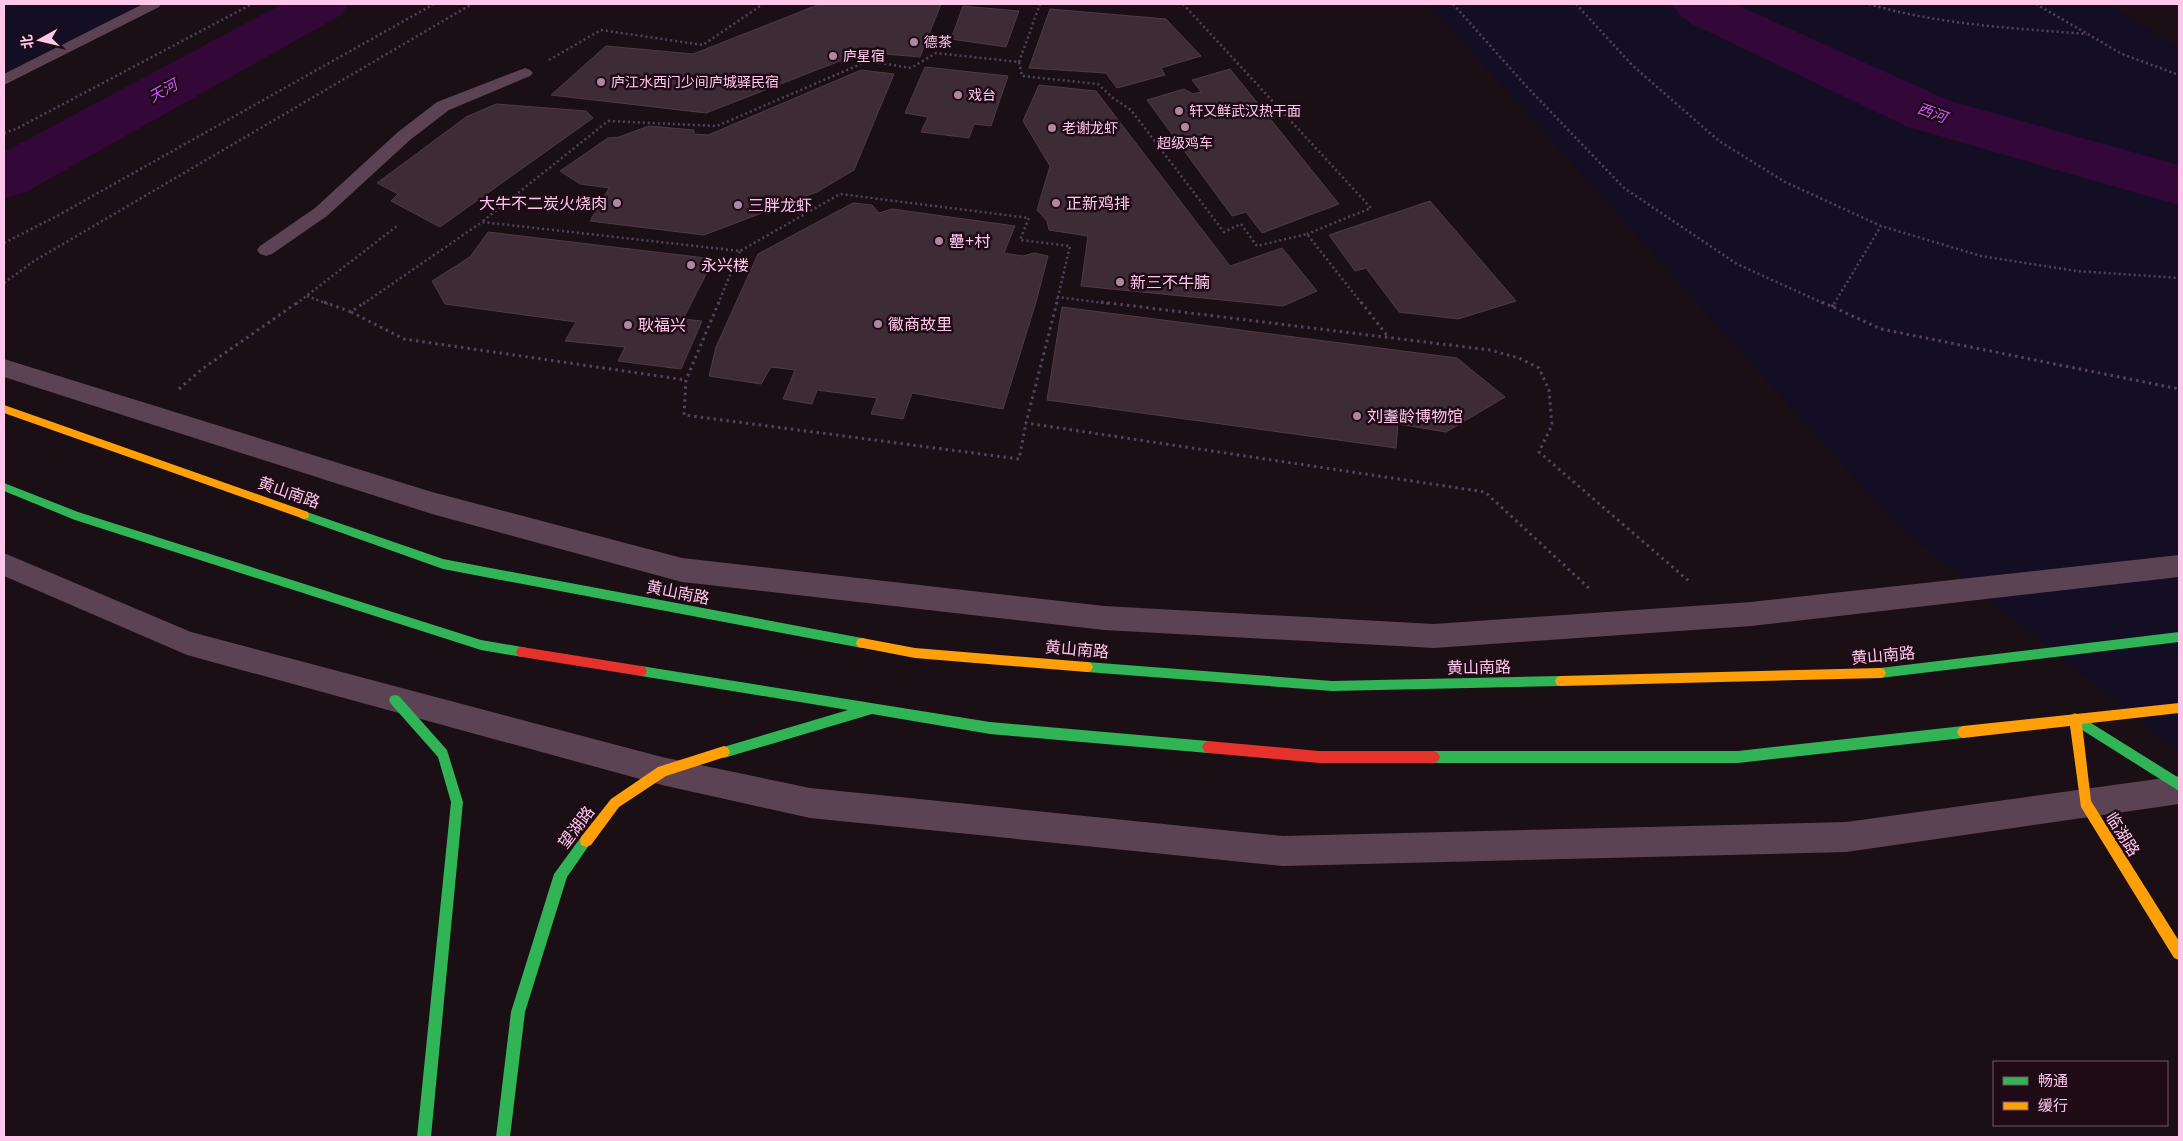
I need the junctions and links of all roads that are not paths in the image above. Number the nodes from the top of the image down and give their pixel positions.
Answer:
1 (154, 4) edge
2 (525, 73) road end
3 (4, 80) edge
4 (266, 250) dead end
5 (4, 368) edge
6 (4, 409) edge
7 (4, 487) edge
8 (4, 564) edge
9 (2179, 566) edge
10 (2179, 637) edge
11 (395, 700) junction
12 (2179, 708) edge
13 (871, 710) junction
14 (2075, 719) junction
15 (662, 771) junction
16 (2179, 785) edge
17 (2179, 790) edge
18 (2085, 804) junction
19 (2179, 953) edge
20 (424, 1137) edge
21 (503, 1137) edge

1 - 3 lane
2 - 4 lane
5 - 9 street
6 - 10 main road, 黄山南路
7 - 13 main road
8 - 11 street
11 - 15 street
11 - 20 main road
12 - 14 main road
13 - 14 main road
13 - 15 main road, 望湖路
14 - 16 main road
14 - 18 main road, 临湖路
15 - 18 street
15 - 21 main road, 望湖路
17 - 18 street
18 - 19 main road, 临湖路

